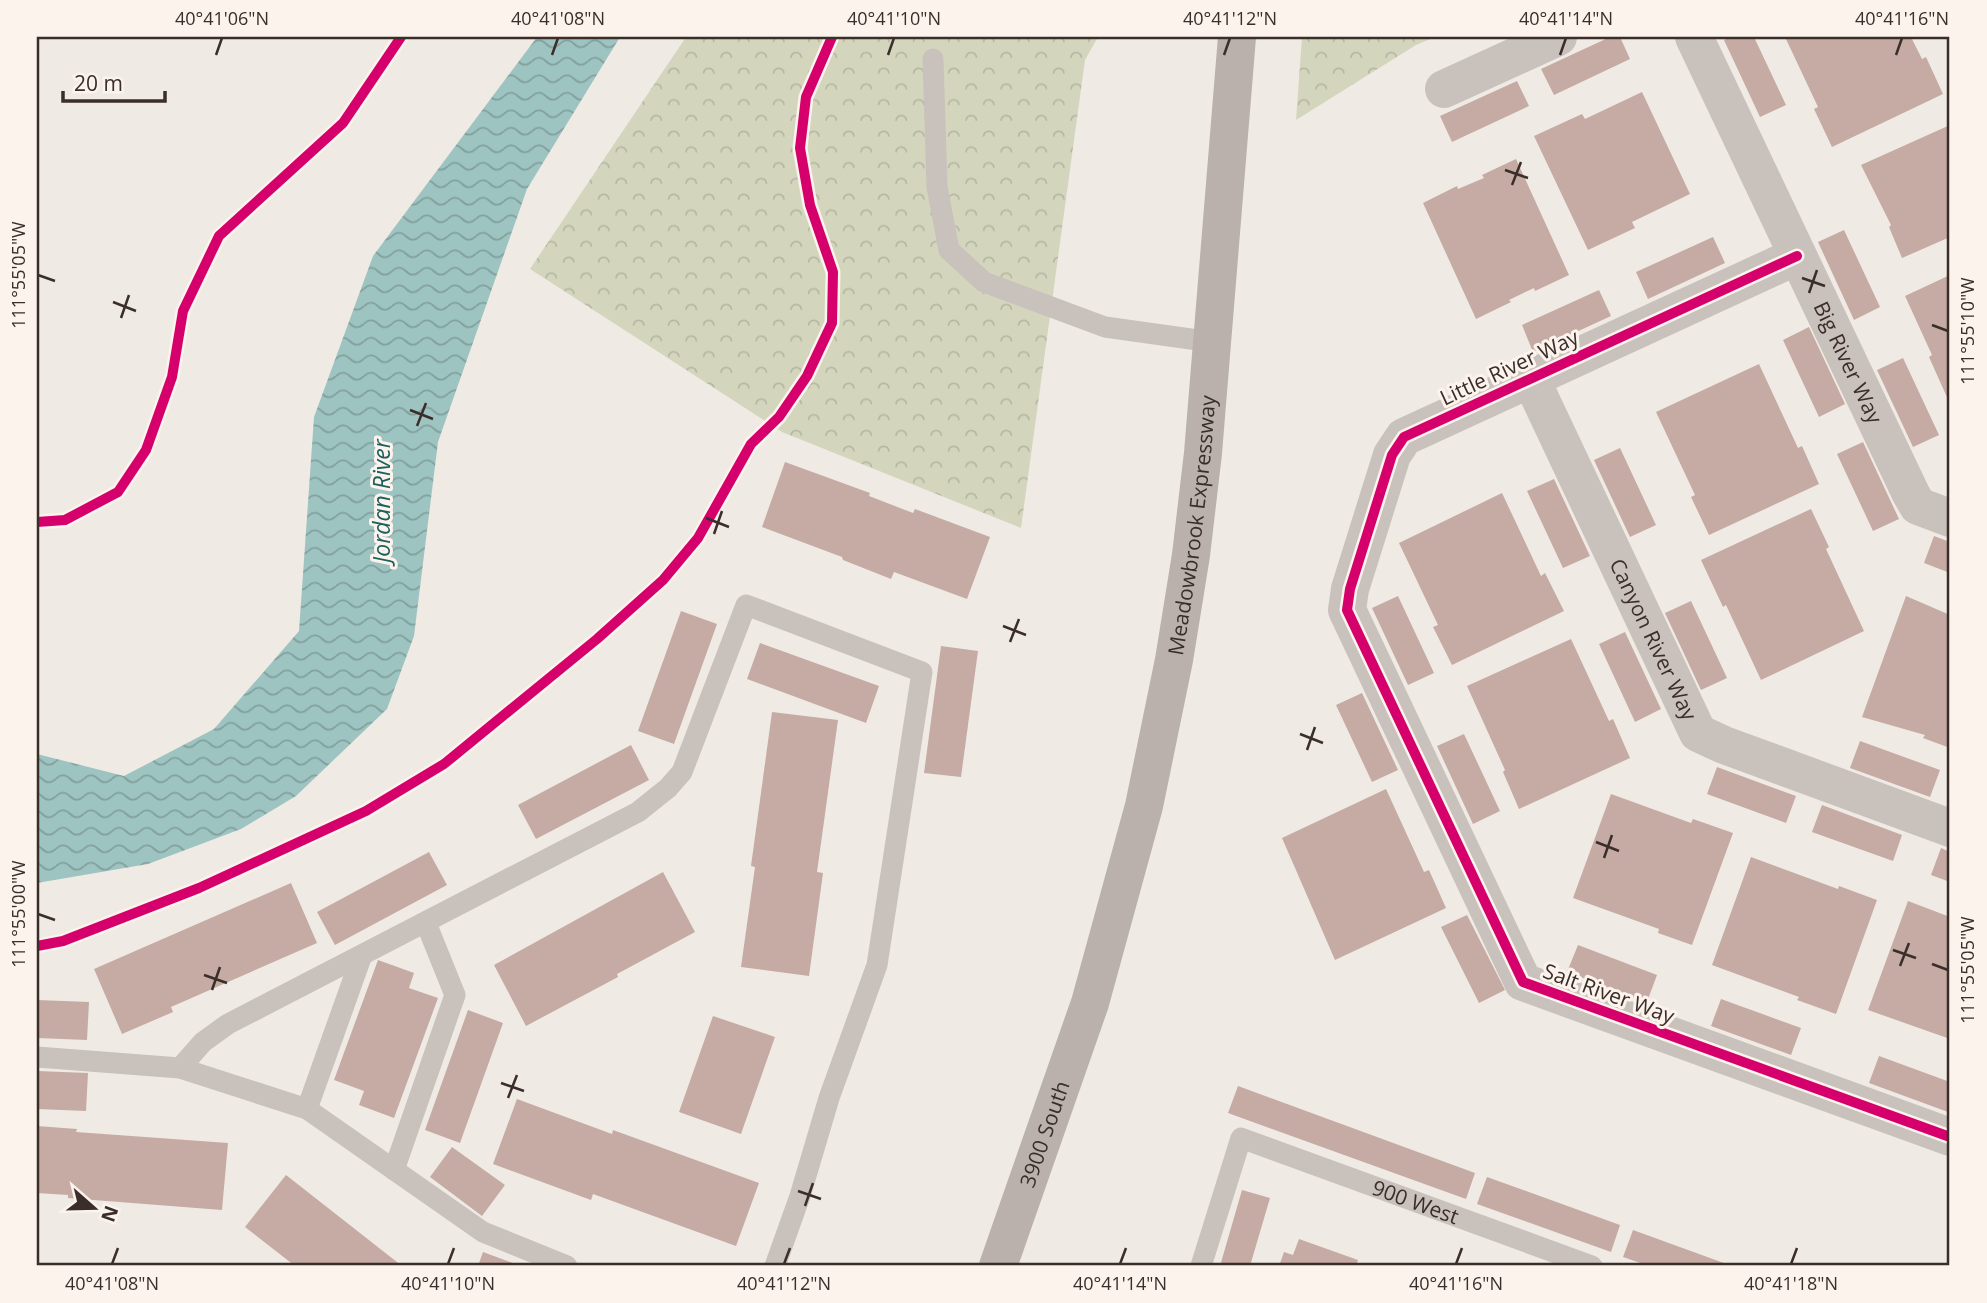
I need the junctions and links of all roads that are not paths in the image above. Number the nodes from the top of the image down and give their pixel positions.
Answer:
1 (1237, 37) edge
2 (1558, 37) edge
3 (1695, 37) edge
4 (933, 58) dead end
5 (1444, 89) dead end
6 (1797, 256) junction
7 (1212, 342) junction
8 (1530, 377) junction
9 (1950, 518) edge
10 (1347, 610) joint
11 (1950, 828) edge
12 (426, 923) junction
13 (362, 955) junction
14 (1090, 1003) joint
15 (37, 1057) edge
16 (180, 1068) junction
17 (307, 1109) junction
18 (1950, 1137) edge
19 (394, 1170) junction
20 (567, 1266) edge
21 (775, 1266) edge
22 (998, 1266) edge
23 (1201, 1266) edge
24 (1592, 1266) edge

1 - 7 main road, Meadowbrook Expressway
2 - 5 street
3 - 6 street, Big River Way
4 - 7 lane
6 - 8 street, Little River Way
6 - 9 street, Big River Way
7 - 14 main road, Meadowbrook Expressway
8 - 10 street, Little River Way
8 - 11 street, Canyon River Way
10 - 18 street, Salt River Way
12 - 13 lane
12 - 19 lane
12 - 21 lane
13 - 16 lane
13 - 17 lane
14 - 22 main road, 3900 South
15 - 16 lane
16 - 17 lane
17 - 19 lane
19 - 20 lane
23 - 24 lane, 900 West

